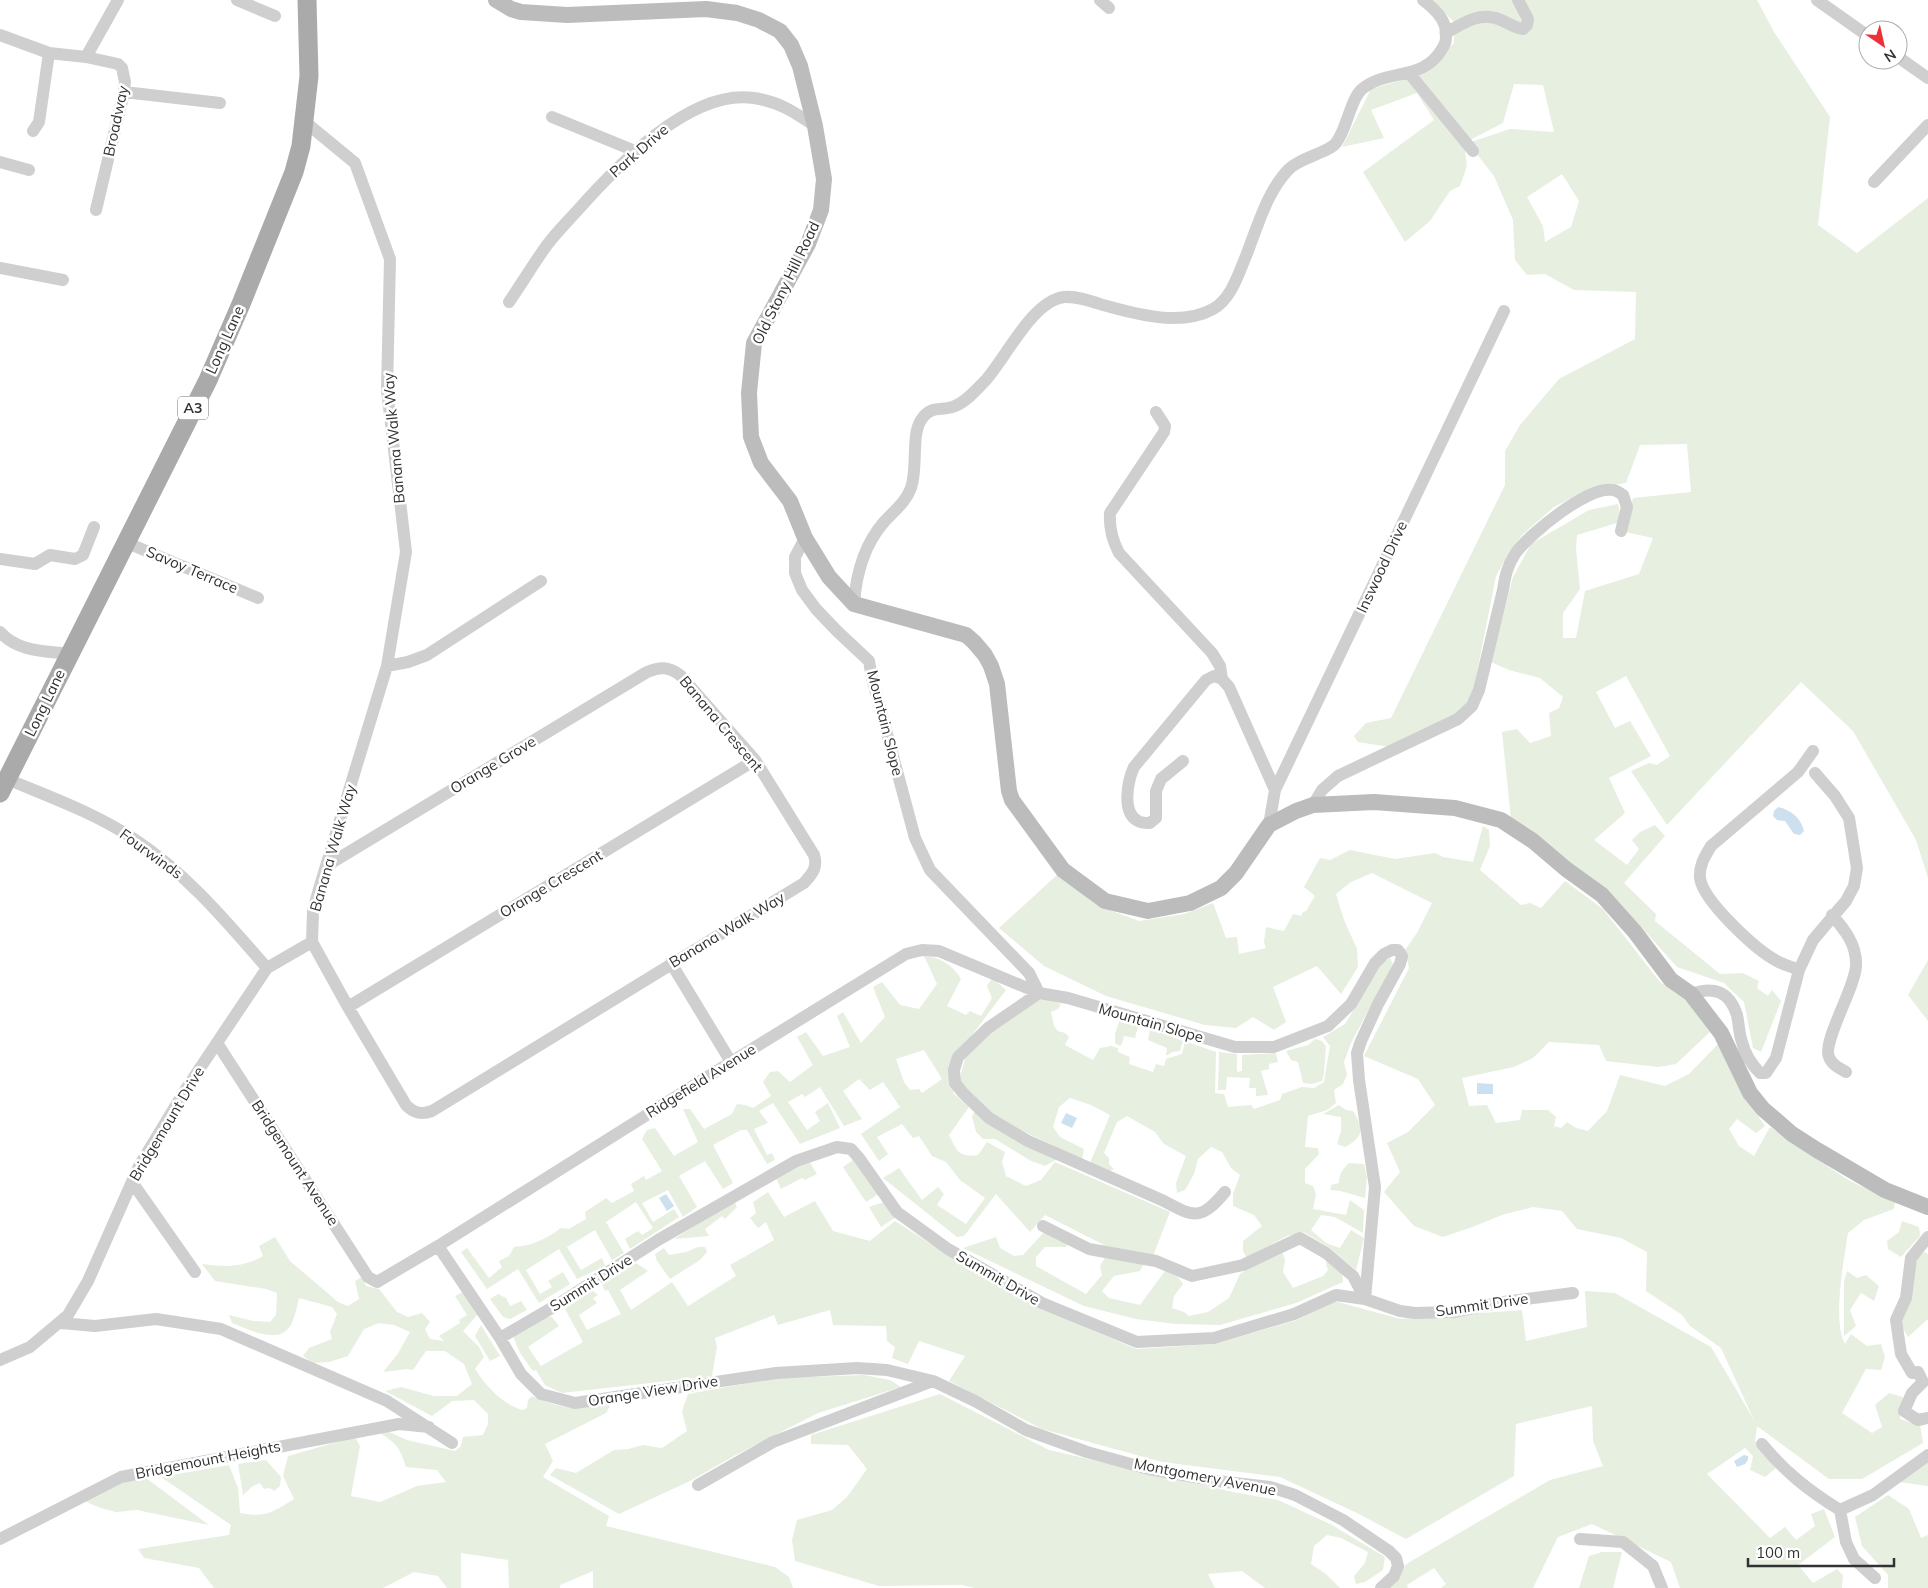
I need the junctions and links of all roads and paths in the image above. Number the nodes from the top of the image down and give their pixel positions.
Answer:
1 (118, 0) edge
2 (237, 0) edge
3 (307, 0) edge
4 (496, 0) edge
5 (1423, 0) edge
6 (1518, 0) edge
7 (1817, 0) edge
8 (275, 16) dead end
9 (1858, 29) edge
10 (1446, 34) junction
11 (0, 35) edge
12 (49, 53) junction
13 (86, 57) junction
14 (1908, 64) edge
15 (1409, 74) junction
16 (1928, 78) edge
17 (124, 92) junction
18 (220, 103) dead end
19 (552, 117) dead end
20 (304, 120) junction
21 (1928, 125) edge
22 (816, 126) junction
23 (33, 130) dead end
24 (636, 150) junction
25 (1473, 150) dead end
26 (0, 162) edge
27 (29, 170) dead end
28 (1874, 182) dead end
29 (96, 210) dead end
30 (0, 268) edge
31 (63, 280) dead end
32 (509, 302) dead end
33 (1504, 311) dead end
34 (1156, 412) dead end
35 (94, 527) dead end
36 (1621, 532) dead end
37 (805, 538) junction
38 (125, 542) junction
39 (0, 559) edge
40 (541, 581) dead end
41 (258, 598) dead end
42 (854, 604) junction
43 (0, 632) edge
44 (70, 654) junction
45 (387, 666) junction
46 (660, 667) joint
47 (1222, 679) junction
48 (1814, 751) dead end
49 (755, 760) junction
50 (1183, 761) dead end
51 (1815, 773) dead end
52 (4, 786) edge
53 (1276, 790) junction
54 (1312, 805) junction
55 (1269, 825) junction
56 (326, 866) junction
57 (815, 870) joint
58 (1832, 915) junction
59 (312, 942) junction
60 (671, 964) junction
61 (267, 968) junction
62 (1799, 970) junction
63 (1039, 993) junction
64 (1691, 994) junction
65 (348, 1007) junction
66 (218, 1043) junction
67 (731, 1062) junction
68 (1846, 1072) dead end
69 (132, 1182) junction
70 (1225, 1192) dead end
71 (1928, 1207) edge
72 (1043, 1226) dead end
73 (1928, 1237) edge
74 (438, 1246) junction
75 (195, 1272) dead end
76 (374, 1282) joint
77 (1573, 1293) dead end
78 (1365, 1299) junction
79 (61, 1323) junction
80 (500, 1338) junction
81 (0, 1360) edge
82 (857, 1368) joint
83 (933, 1381) junction
84 (1928, 1418) edge
85 (429, 1427) junction
86 (452, 1443) dead end
87 (1762, 1444) dead end
88 (1928, 1456) edge
89 (698, 1485) dead end
90 (1840, 1510) junction
91 (1580, 1538) dead end
92 (0, 1539) edge
93 (1874, 1578) dead end
94 (1381, 1588) edge
95 (1662, 1588) edge

1 - 13 street
2 - 8 street
3 - 20 main road, Long Lane / A3
4 - 22 street, Old Stony Hill Road
5 - 10 street
6 - 10 street
7 - 9 street
10 - 15 street
11 - 12 street, Broadway
12 - 13 street, Broadway
12 - 23 street
13 - 17 street, Broadway
14 - 16 street
15 - 25 street
15 - 42 street
17 - 18 street
17 - 29 street, Broadway
19 - 24 street
20 - 38 main road, Long Lane / A3
20 - 45 street, Banana Walk Way
21 - 28 street
22 - 24 street, Park Drive
22 - 37 street, Old Stony Hill Road
24 - 32 street, Park Drive
26 - 27 street
30 - 31 street
33 - 53 street, Inswood Drive
34 - 47 street
35 - 39 street
36 - 54 street
37 - 42 street, Old Stony Hill Road
37 - 63 street, Mountain Slope
38 - 41 street, Savoy Terrace
38 - 44 main road, Long Lane / A3
40 - 45 street
42 - 55 street
43 - 44 street
44 - 52 main road, Long Lane / A3
45 - 56 street, Banana Walk Way
46 - 49 street, Banana Crescent
46 - 56 street, Orange Grove
47 - 50 street
47 - 53 street
48 - 62 street
49 - 57 street, Banana Crescent
49 - 65 street, Orange Crescent
51 - 58 street
52 - 61 street, Fourwinds
53 - 55 street, Inswood Drive
54 - 55 street
54 - 64 street
56 - 59 street, Banana Walk Way
57 - 60 street, Banana Walk Way
58 - 62 street
58 - 68 street
59 - 61 street, Bridgemount Drive
59 - 65 street, Banana Walk Way
60 - 65 street, Banana Walk Way
60 - 67 street
61 - 66 street, Bridgemount Drive
62 - 64 street
63 - 67 street, Ridgefield Avenue
63 - 70 street
63 - 78 street, Mountain Slope
64 - 71 street
66 - 69 street, Bridgemount Drive
66 - 76 street, Bridgemount Avenue
67 - 74 street, Ridgefield Avenue
69 - 75 street
69 - 79 street, Bridgemount Drive
72 - 78 street
73 - 84 street
74 - 76 street, Ridgefield Avenue
74 - 80 street, Orange View Drive
77 - 78 street, Summit Drive
78 - 80 street, Summit Drive
79 - 81 street, Bridgemount Drive
79 - 85 street, Bridgemount Heights
80 - 82 street, Orange View Drive
82 - 83 street, Montgomery Avenue
83 - 89 street
83 - 94 street, Montgomery Avenue
85 - 86 street, Bridgemount Heights
85 - 92 street, Bridgemount Heights
87 - 90 street
88 - 90 street
90 - 93 street
91 - 95 street

